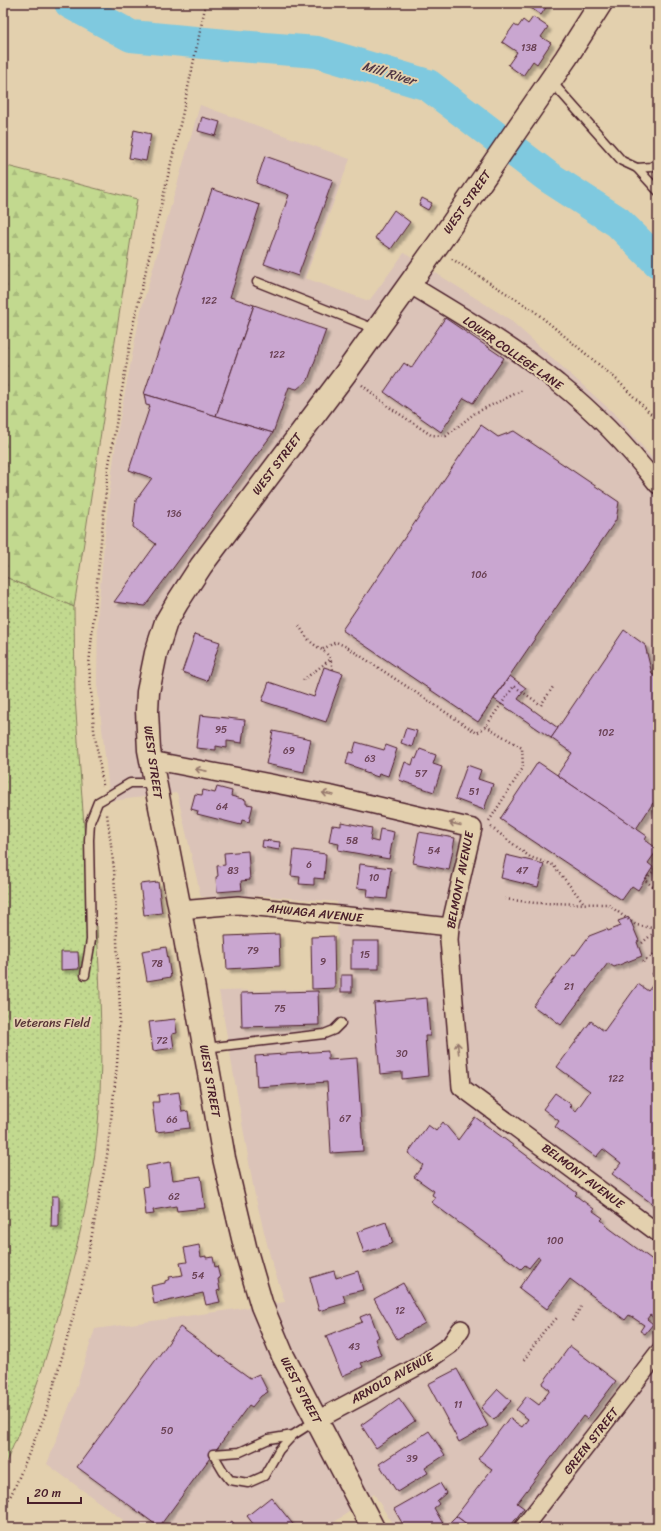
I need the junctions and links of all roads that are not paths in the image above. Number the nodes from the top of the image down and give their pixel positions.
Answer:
1 (601, 3) edge
2 (550, 80) junction
3 (658, 163) edge
4 (637, 168) junction
5 (658, 191) edge
6 (257, 282) dead end
7 (409, 284) junction
8 (376, 329) junction
9 (658, 485) edge
10 (151, 760) junction
11 (155, 784) junction
12 (180, 910) junction
13 (450, 927) junction
14 (85, 975) dead end
15 (341, 1023) dead end
16 (204, 1048) junction
17 (658, 1233) edge
18 (461, 1329) dead end
19 (658, 1353) edge
20 (317, 1420) junction
21 (293, 1435) junction
22 (373, 1528) edge
23 (522, 1528) edge

1 - 2 main road, WEST STREET
2 - 4 lane
2 - 7 main road, WEST STREET
3 - 4 lane
4 - 5 lane
6 - 8 lane
7 - 8 main road, WEST STREET
7 - 9 street, LOWER COLLEGE LANE
8 - 10 main road, WEST STREET
10 - 11 main road, WEST STREET
13 -> 10 street, BELMONT AVENUE
11 - 12 main road, WEST STREET
11 - 14 lane
12 - 13 street, AHWAGA AVENUE
12 - 16 main road, WEST STREET
17 -> 13 street, BELMONT AVENUE
15 - 16 lane
16 - 20 main road, WEST STREET
18 - 20 street, ARNOLD AVENUE
19 - 23 street, GREEN STREET
20 - 21 lane
20 - 22 main road, WEST STREET
21 - 21 lane

